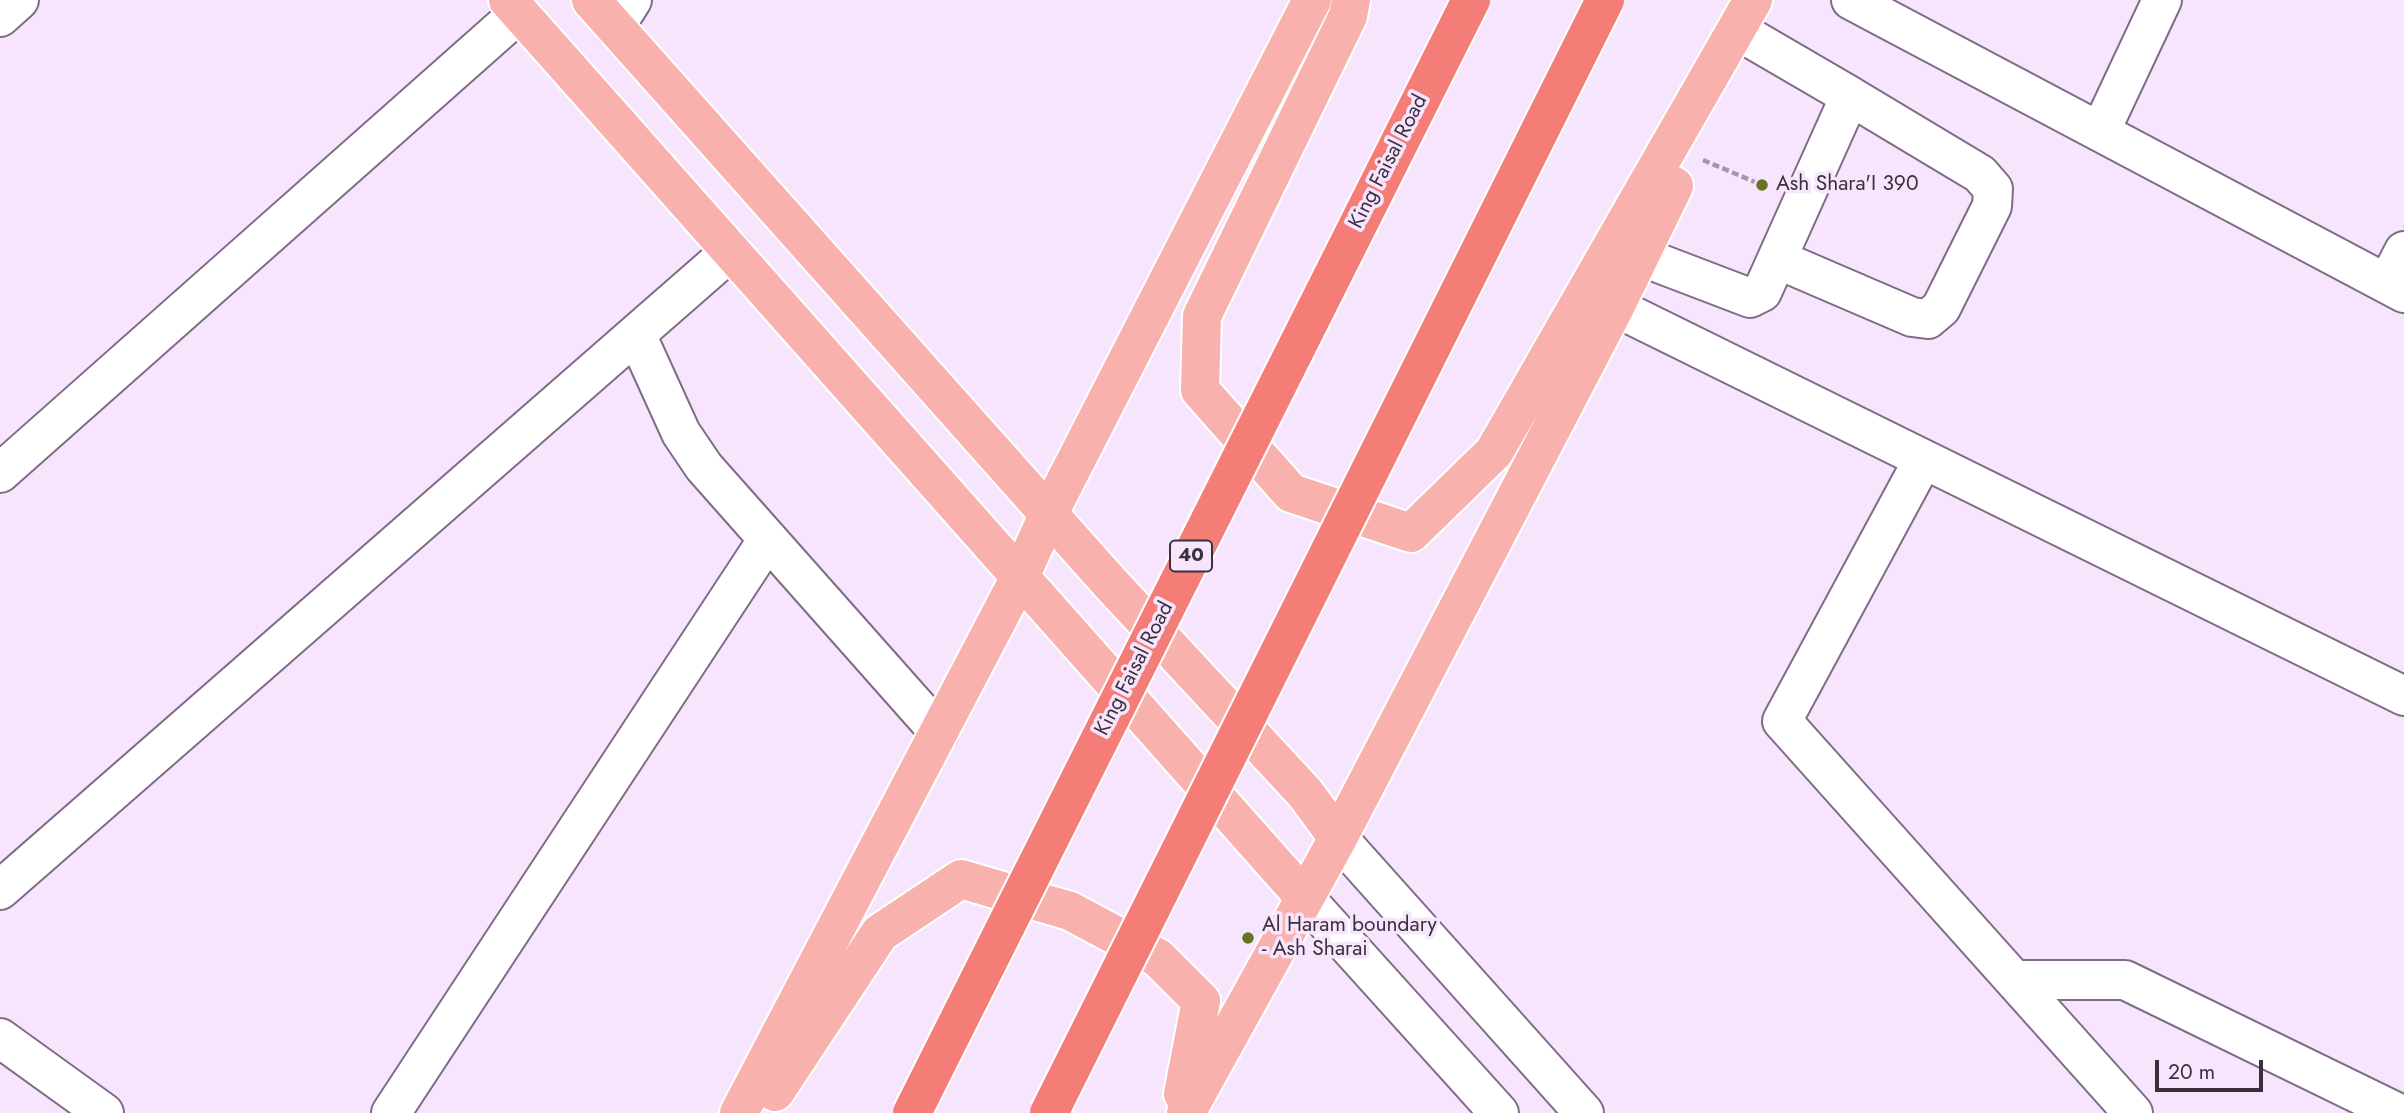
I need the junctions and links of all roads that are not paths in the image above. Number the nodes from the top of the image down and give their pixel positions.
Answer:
1 (19, 0) edge
2 (1312, 0) edge
3 (1351, 0) edge
4 (1471, 0) edge
5 (1605, 0) edge
6 (1764, 0) edge
7 (1851, 0) edge
8 (2162, 0) edge
9 (513, 6) edge
10 (613, 9) edge
11 (0, 17) edge
12 (1750, 18) edge
13 (1850, 96) junction
14 (2100, 132) junction
15 (731, 251) junction
16 (1640, 256) junction
17 (1777, 259) junction
18 (2398, 276) edge
19 (1615, 307) junction
20 (636, 334) junction
21 (1923, 460) junction
22 (0, 473) edge
23 (1049, 513) junction
24 (768, 539) junction
25 (1020, 577) junction
26 (2404, 696) edge
27 (939, 732) junction
28 (1338, 838) junction
29 (0, 890) edge
30 (1305, 898) junction
31 (2014, 980) junction
32 (0, 1038) edge
33 (104, 1113) edge
34 (391, 1113) edge
35 (739, 1113) edge
36 (761, 1113) edge
37 (912, 1113) edge
38 (1049, 1113) edge
39 (1179, 1113) edge
40 (1186, 1113) edge
41 (1499, 1113) edge
42 (1584, 1113) edge
43 (2133, 1113) edge
44 (2398, 1113) edge

1 - 11 street
2 - 23 main road
3 - 12 main road
4 - 37 highway, King Faisal Road / 40, bridge
5 - 38 highway, bridge
6 - 12 main road
7 - 14 street
8 - 14 street
9 - 15 main road
9 - 22 street
10 - 23 main road
12 - 13 street
12 - 16 main road
13 - 17 street
13 - 17 street
14 - 18 street
15 - 20 street
15 - 25 main road
16 - 17 street
16 - 19 main road
19 - 21 street
19 - 28 main road
20 - 24 street
20 - 29 street
21 - 26 street
21 - 31 street
23 - 25 main road
23 - 28 main road
24 - 27 street
24 - 34 street
25 - 27 main road
25 - 30 main road
27 - 35 main road
28 - 30 main road
28 - 42 street
30 - 40 main road
30 - 41 street
31 - 43 street
31 - 44 street
32 - 33 street
36 - 39 main road

